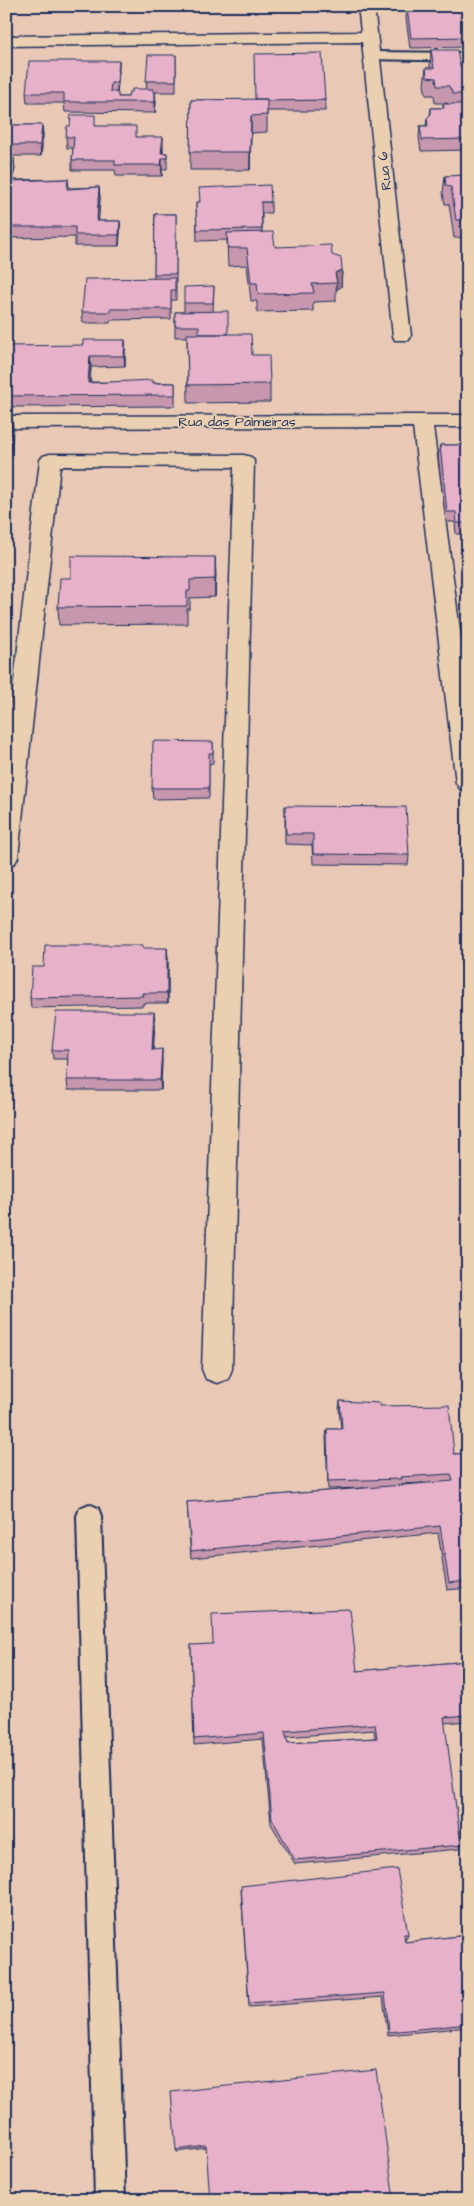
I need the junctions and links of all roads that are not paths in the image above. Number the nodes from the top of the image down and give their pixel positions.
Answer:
1 (366, 6) edge
2 (369, 37) junction
3 (6, 41) edge
4 (371, 56) junction
5 (468, 57) edge
6 (402, 336) dead end
7 (422, 421) junction
8 (468, 421) edge
9 (6, 422) edge
10 (154, 422) junction
11 (146, 460) junction
12 (468, 783) edge
13 (6, 857) edge
14 (217, 1369) dead end
15 (88, 1516) dead end
16 (110, 2200) edge

1 - 2 street, Rua 6
2 - 3 street
2 - 4 street, Rua 6
4 - 5 lane
4 - 6 street, Rua 6
7 - 8 street, Rua das Palmeiras
7 - 10 street, Rua das Palmeiras
7 - 12 street
9 - 10 street, Rua das Palmeiras
10 - 11 street
11 - 13 street
11 - 14 street
15 - 16 lane

